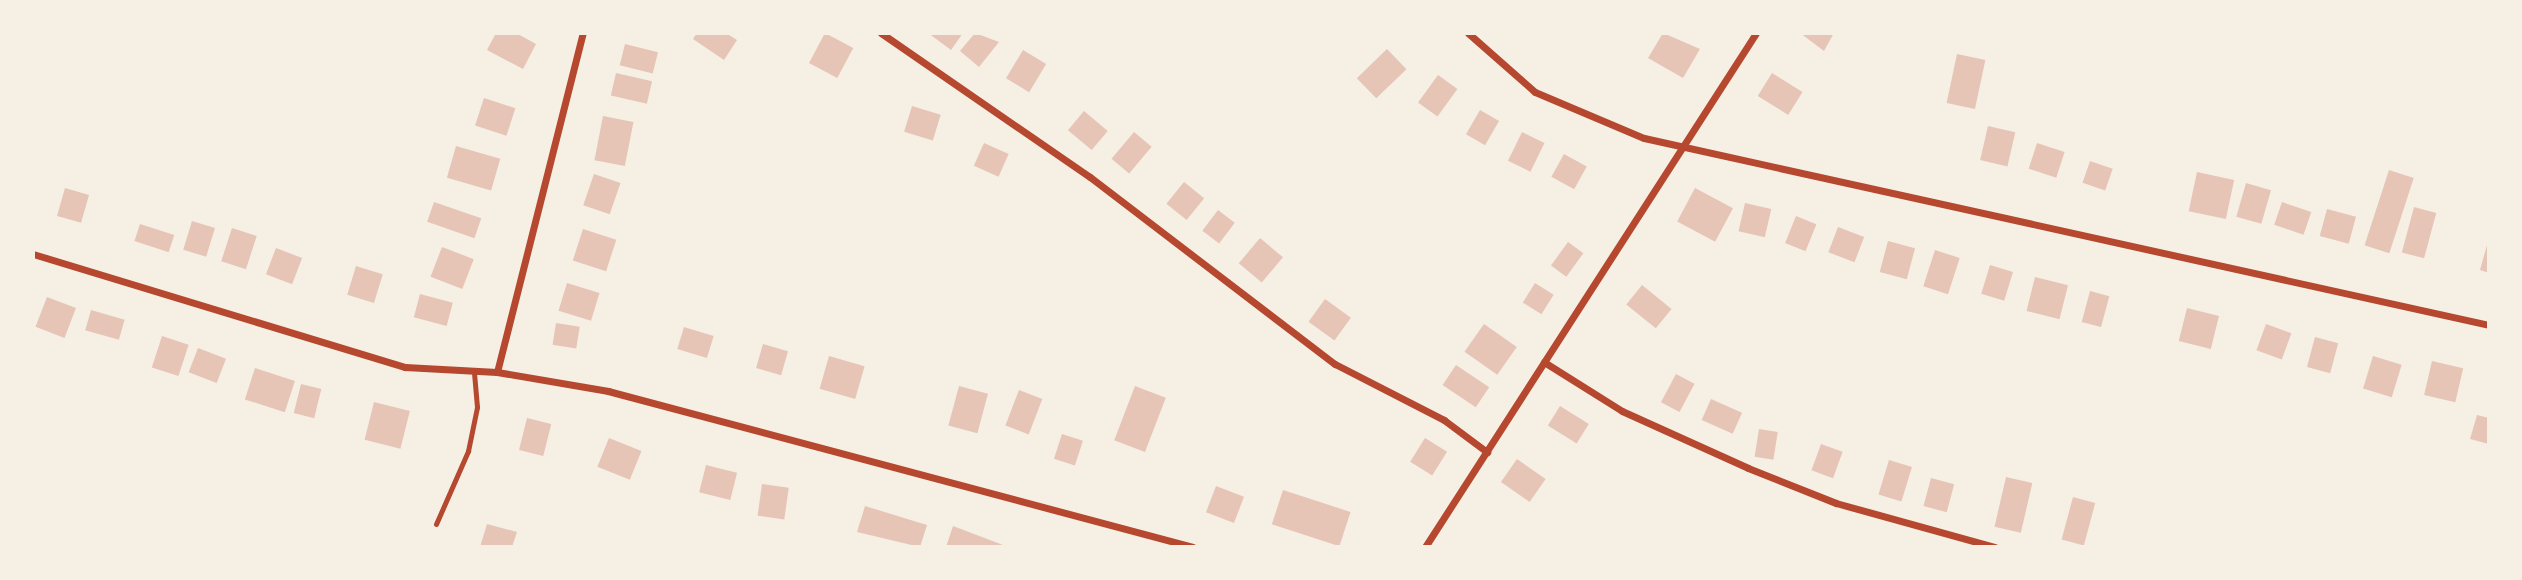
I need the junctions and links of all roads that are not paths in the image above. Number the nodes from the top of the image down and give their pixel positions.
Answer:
1 (583, 33) edge
2 (881, 33) edge
3 (1468, 33) edge
4 (1756, 33) edge
5 (1683, 146) junction
6 (33, 254) edge
7 (2489, 325) edge
8 (1544, 362) junction
9 (498, 372) junction
10 (474, 374) junction
11 (1486, 452) junction
12 (436, 524) dead end
13 (1193, 547) edge
14 (1425, 547) edge
15 (1995, 547) edge

1 - 9 street
2 - 11 street
3 - 5 street
4 - 5 street
5 - 7 street
5 - 8 street
6 - 10 street
8 - 11 street
8 - 15 street
9 - 10 street
9 - 13 street
10 - 12 lane
11 - 14 street

